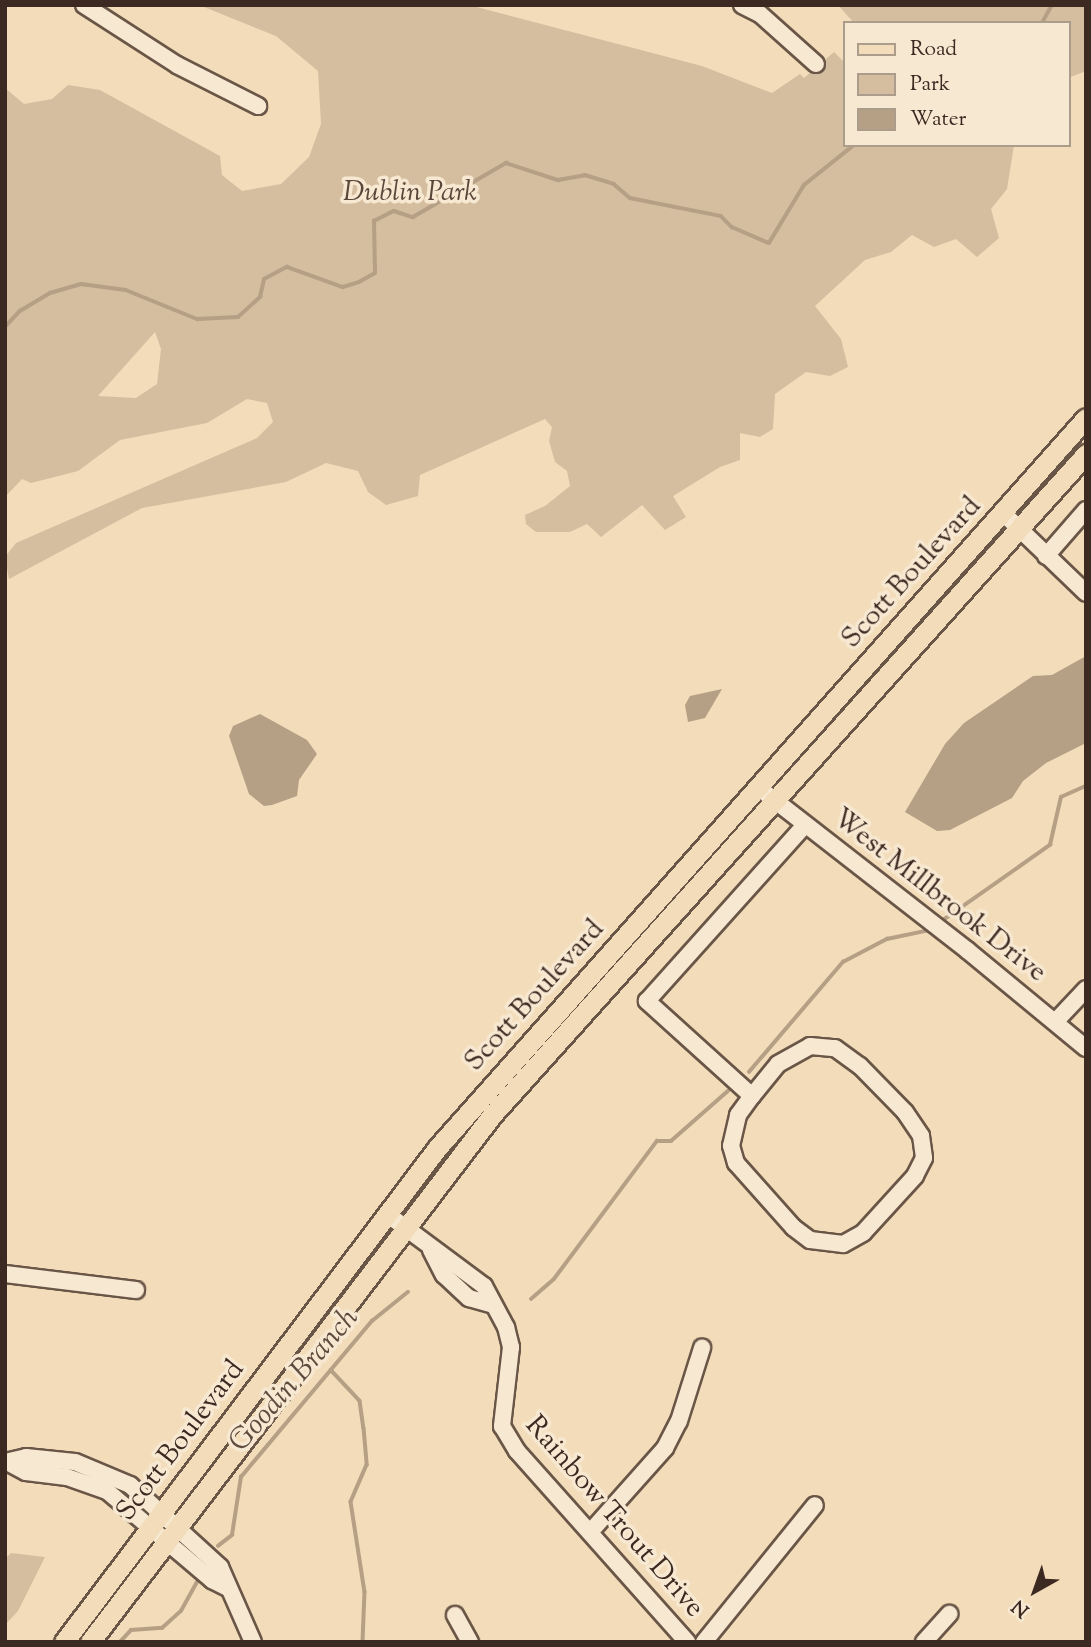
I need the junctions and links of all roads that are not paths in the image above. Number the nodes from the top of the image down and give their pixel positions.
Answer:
1 (84, 5) edge
2 (742, 5) edge
3 (816, 64) dead end
4 (258, 106) dead end
5 (1086, 418) edge
6 (1086, 454) edge
7 (1086, 510) edge
8 (1003, 513) junction
9 (1020, 530) junction
10 (1046, 556) junction
11 (1086, 593) edge
12 (758, 788) junction
13 (775, 802) junction
14 (805, 825) junction
15 (1086, 989) edge
16 (1056, 1021) junction
17 (1086, 1048) edge
18 (752, 1096) junction
19 (387, 1214) junction
20 (405, 1227) junction
21 (5, 1274) edge
22 (136, 1290) dead end
23 (702, 1348) dead end
24 (6, 1462) edge
25 (815, 1505) dead end
26 (158, 1520) junction
27 (592, 1530) junction
28 (173, 1535) junction
29 (949, 1614) dead end
30 (455, 1615) dead end
31 (64, 1642) edge
32 (90, 1642) edge
33 (253, 1642) edge
34 (470, 1642) edge
35 (687, 1642) edge
36 (704, 1642) edge
37 (924, 1642) edge

1 - 4 street
2 - 3 street
5 - 8 main road, Scott Boulevard
6 - 9 main road, Scott Boulevard
7 - 10 street
8 - 9 street
8 - 12 main road, Scott Boulevard
9 - 10 street
9 - 13 main road, Scott Boulevard
10 - 11 street
12 - 13 street, West Millbrook Drive
12 - 19 main road, Scott Boulevard
13 - 14 street, West Millbrook Drive
13 - 20 main road, Scott Boulevard
14 - 16 street, West Millbrook Drive
14 - 18 street
15 - 16 street
16 - 17 street, West Millbrook Drive
18 - 18 street
19 - 20 street, Rainbow Trout Drive
19 - 26 main road, Scott Boulevard
20 - 27 street, Rainbow Trout Drive
20 - 28 main road, Scott Boulevard
21 - 22 street
23 - 27 street
24 - 26 street
25 - 36 street
26 - 28 street
26 - 31 main road, Scott Boulevard
27 - 35 street, Rainbow Trout Drive
28 - 32 main road, Scott Boulevard
28 - 33 street
29 - 37 street
30 - 34 street

